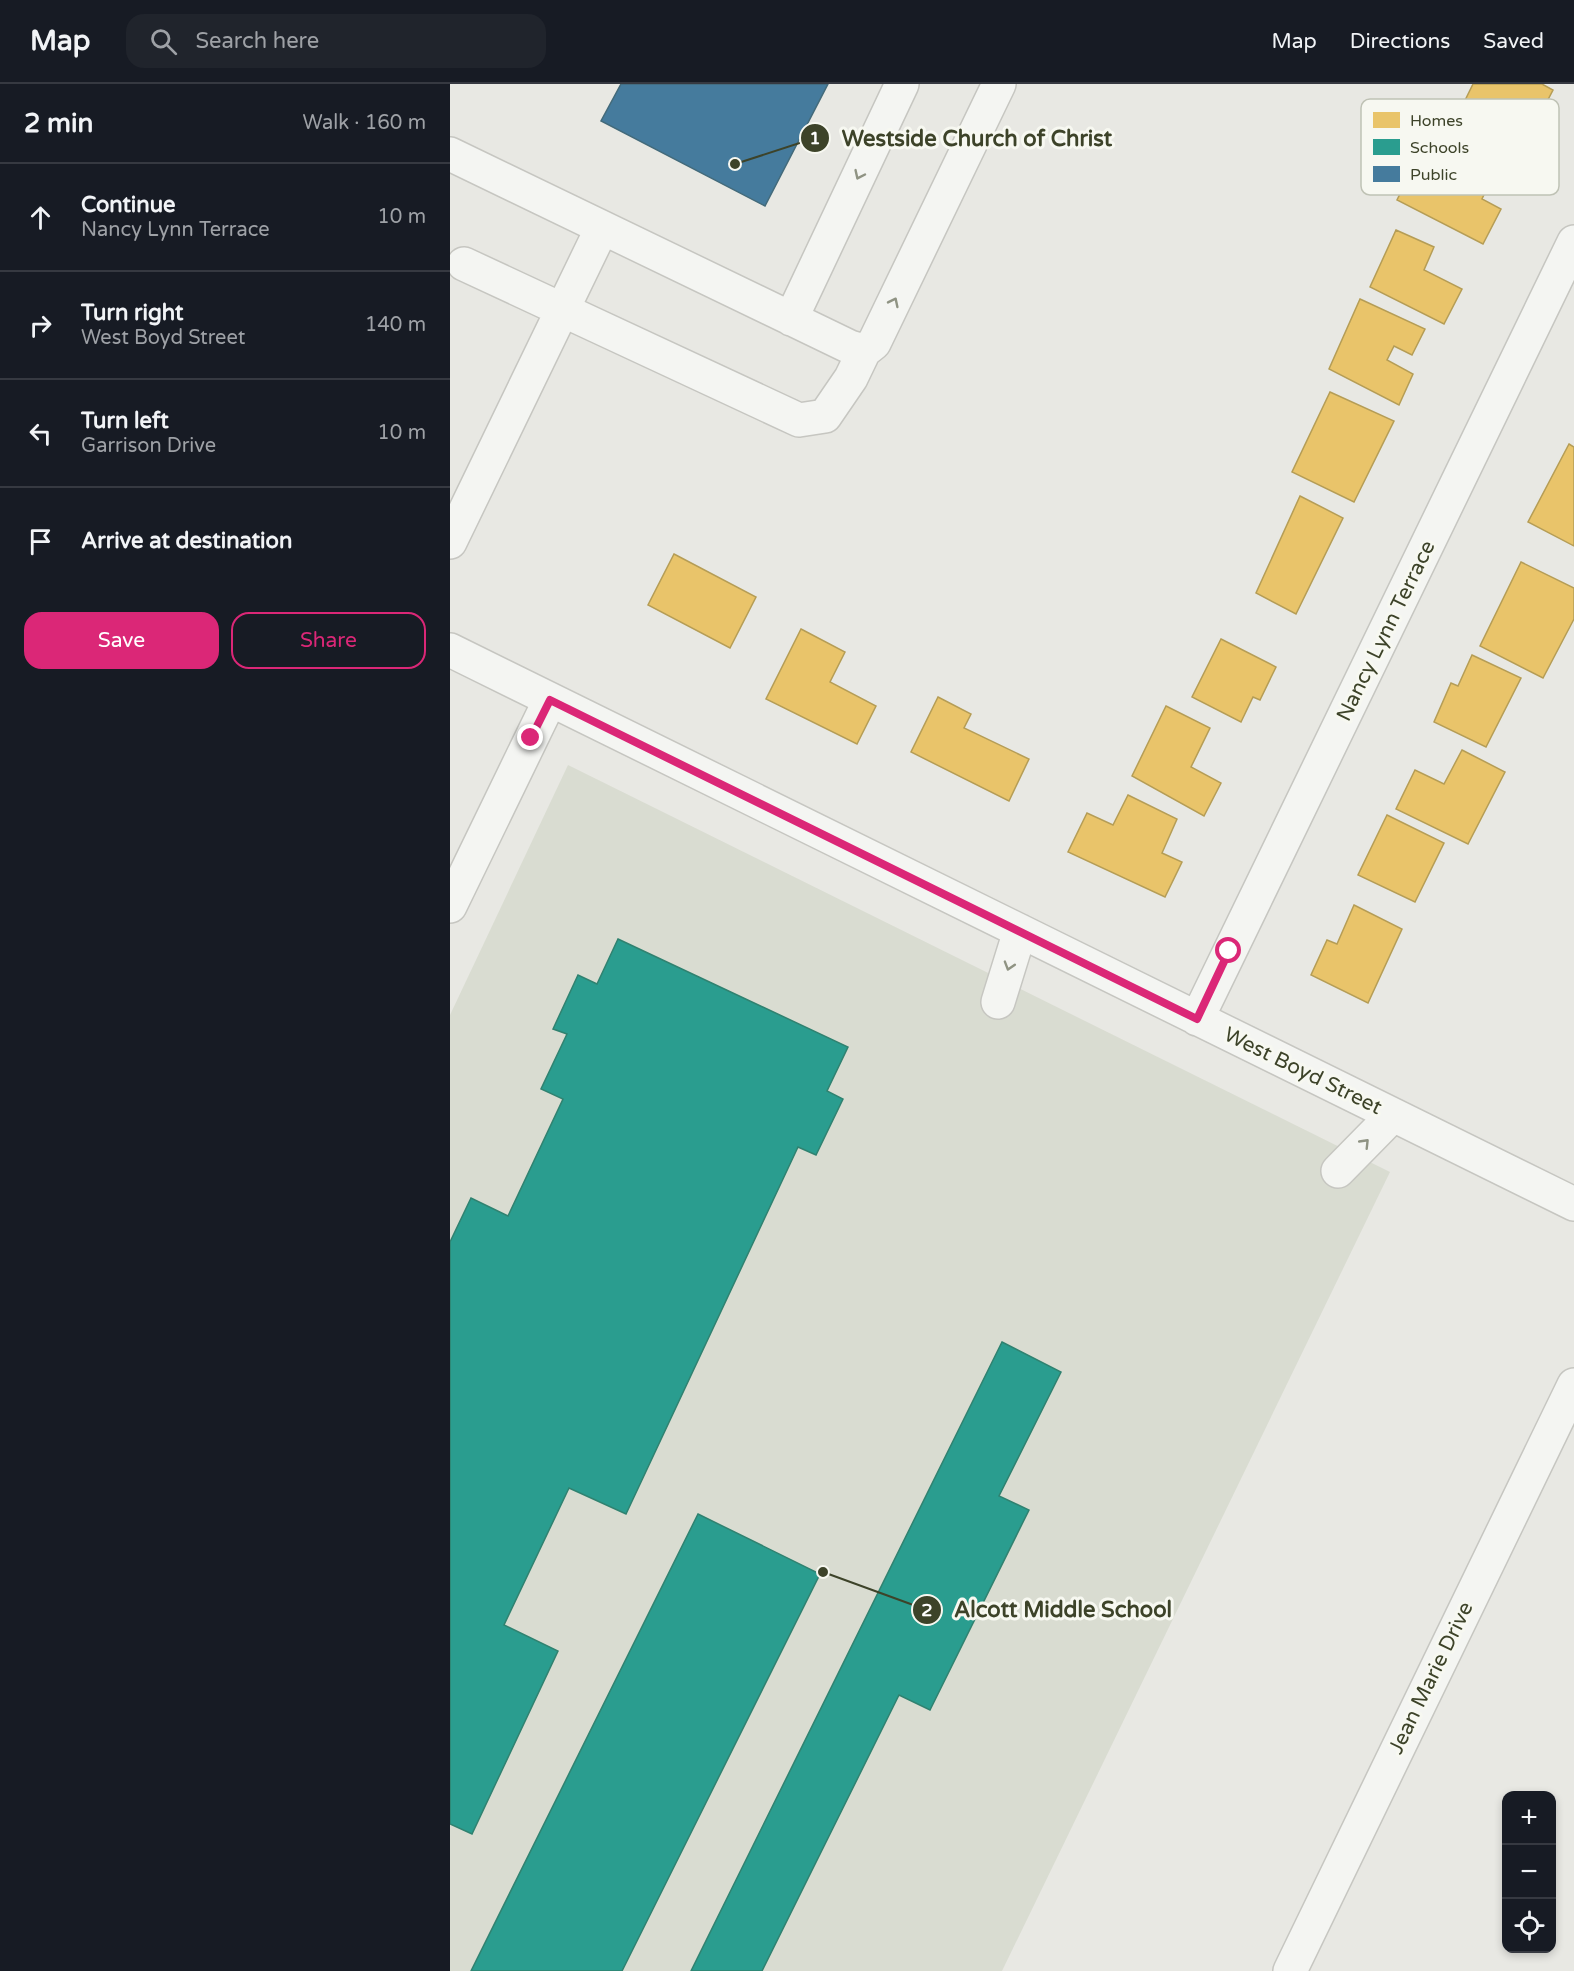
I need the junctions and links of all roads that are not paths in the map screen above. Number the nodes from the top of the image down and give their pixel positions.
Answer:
1 (902, 84) edge
2 (999, 84) edge
3 (450, 154) edge
4 (602, 228) junction
5 (1574, 242) edge
6 (464, 264) dead end
7 (561, 311) junction
8 (791, 319) junction
9 (864, 351) junction
10 (450, 542) edge
11 (450, 650) edge
12 (550, 700) junction
13 (450, 906) edge
14 (1020, 931) junction
15 (998, 1002) dead end
16 (1197, 1019) junction
17 (1393, 1115) junction
18 (1338, 1171) dead end
19 (1574, 1204) edge
20 (1574, 1385) edge
21 (1290, 1971) edge

1 -> 8 street
9 -> 2 street
3 - 4 street
4 - 7 street
4 - 8 street
5 - 16 street, Nancy Lynn Terrace
6 - 7 street
7 - 9 street
7 - 10 street
8 - 9 street
11 - 12 street, West Boyd Street
12 - 13 street
12 - 14 street, West Boyd Street
14 -> 15 street
14 - 16 street, West Boyd Street
16 - 17 street, West Boyd Street
18 -> 17 street
17 - 19 street, West Boyd Street
20 - 21 street, Jean Marie Drive

